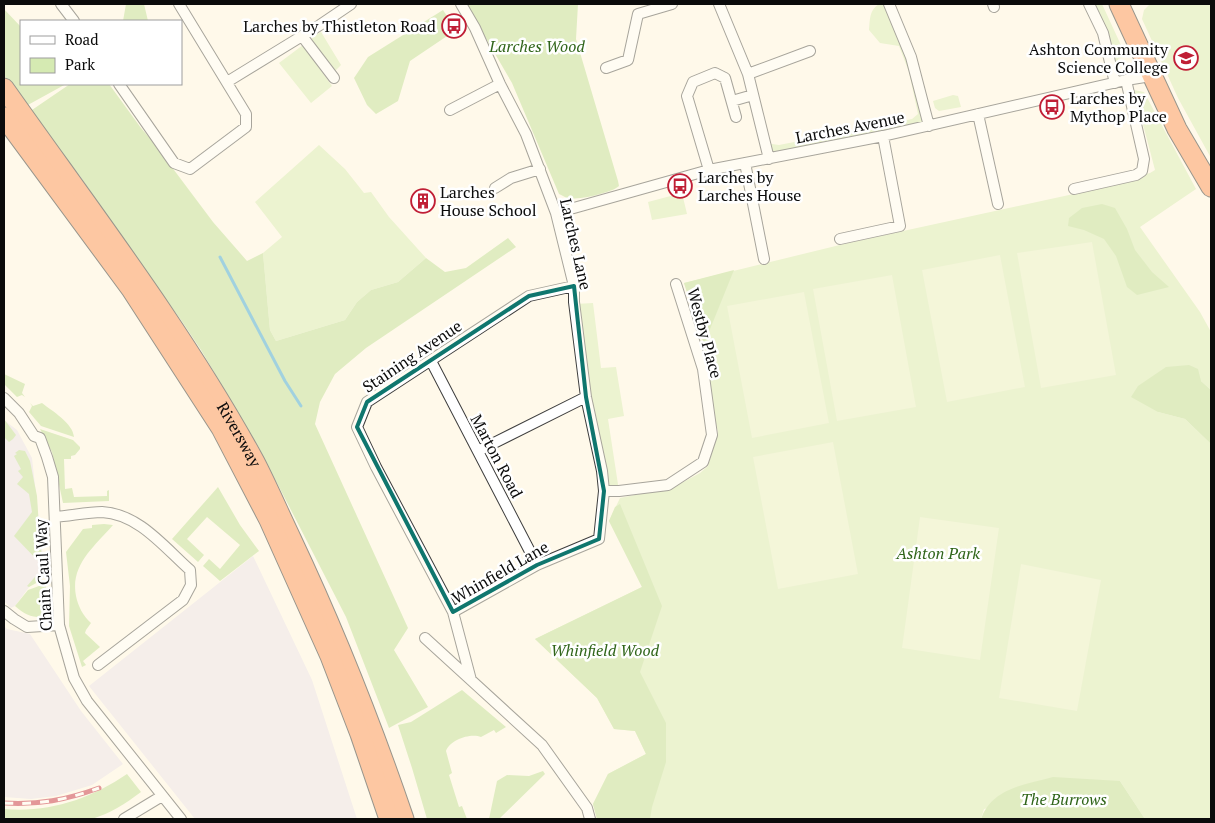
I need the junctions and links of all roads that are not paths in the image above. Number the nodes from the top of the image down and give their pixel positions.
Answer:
1 (61, 4) edge
2 (179, 4) edge
3 (349, 4) edge
4 (461, 4) edge
5 (632, 4) edge
6 (672, 4) edge
7 (719, 4) edge
8 (889, 4) edge
9 (1089, 4) edge
10 (1119, 4) edge
11 (638, 14) junction
12 (73, 20) edge
13 (302, 36) junction
14 (810, 51) dead end
15 (606, 68) dead end
16 (748, 74) junction
17 (1151, 76) junction
18 (334, 78) dead end
19 (1126, 80) junction
20 (227, 82) junction
21 (1115, 83) junction
22 (500, 84) junction
23 (120, 85) edge
24 (4, 88) edge
25 (753, 95) junction
26 (732, 101) junction
27 (450, 110) dead end
28 (978, 114) junction
29 (4, 117) edge
30 (736, 117) dead end
31 (929, 126) junction
32 (883, 136) junction
33 (769, 158) junction
34 (745, 163) junction
35 (540, 169) junction
36 (709, 170) junction
37 (1211, 187) edge
38 (495, 188) dead end
39 (1074, 189) dead end
40 (998, 204) dead end
41 (556, 213) junction
42 (840, 239) dead end
43 (764, 259) dead end
44 (676, 284) dead end
45 (574, 286) junction
46 (431, 361) junction
47 (586, 397) junction
48 (4, 398) edge
49 (478, 451) junction
50 (604, 491) junction
51 (55, 517) junction
52 (598, 539) joint
53 (537, 565) junction
54 (4, 611) edge
55 (453, 612) junction
56 (59, 625) junction
57 (425, 638) dead end
58 (98, 665) dead end
59 (471, 680) junction
60 (162, 796) junction
61 (124, 819) edge
62 (180, 819) edge
63 (389, 819) edge
64 (404, 819) edge
65 (590, 819) edge

1 - 12 street
2 - 20 street
3 - 13 street
4 - 22 street, Larches Lane
5 - 11 street
6 - 11 street
7 - 16 street
8 - 31 street
9 - 21 street
10 - 17 highway
11 - 15 street
13 - 18 street
13 - 20 street
14 - 16 street
16 - 25 street
17 - 19 street, Larches Avenue
17 - 37 highway
19 - 21 street, Larches Avenue
19 - 39 street
20 - 23 street
21 - 28 street, Larches Avenue
22 - 27 street
22 - 35 street, Larches Lane
24 - 64 highway, Riversway
25 - 26 street
25 - 33 street
26 - 30 street
26 - 36 street
28 - 31 street, Larches Avenue
28 - 40 street
29 - 63 highway, Riversway
31 - 32 street, Larches Avenue
32 - 33 street, Larches Avenue
32 - 42 street
33 - 34 street, Larches Avenue
34 - 36 street, Larches Avenue
34 - 43 street
35 - 38 street
35 - 41 street, Larches Lane
36 - 41 street, Larches Avenue
41 - 45 street, Larches Lane
44 - 50 street, Westby Place
45 - 46 street, Staining Avenue
45 - 47 street, Larches Lane
46 - 49 street, Marton Road
46 - 55 street, Staining Avenue
47 - 49 street
47 - 50 street, Larches Lane
48 - 51 street, Chain Caul Way
49 - 53 street, Marton Road
50 - 52 street, Larches Lane
51 - 56 street, Chain Caul Way
51 - 58 street
52 - 53 street, Whinfield Lane
53 - 55 street, Whinfield Lane
54 - 56 street
55 - 59 street, Whinfield Lane
56 - 60 street, Chain Caul Way
57 - 59 street
59 - 65 street
60 - 61 street
60 - 62 street, Chain Caul Way

